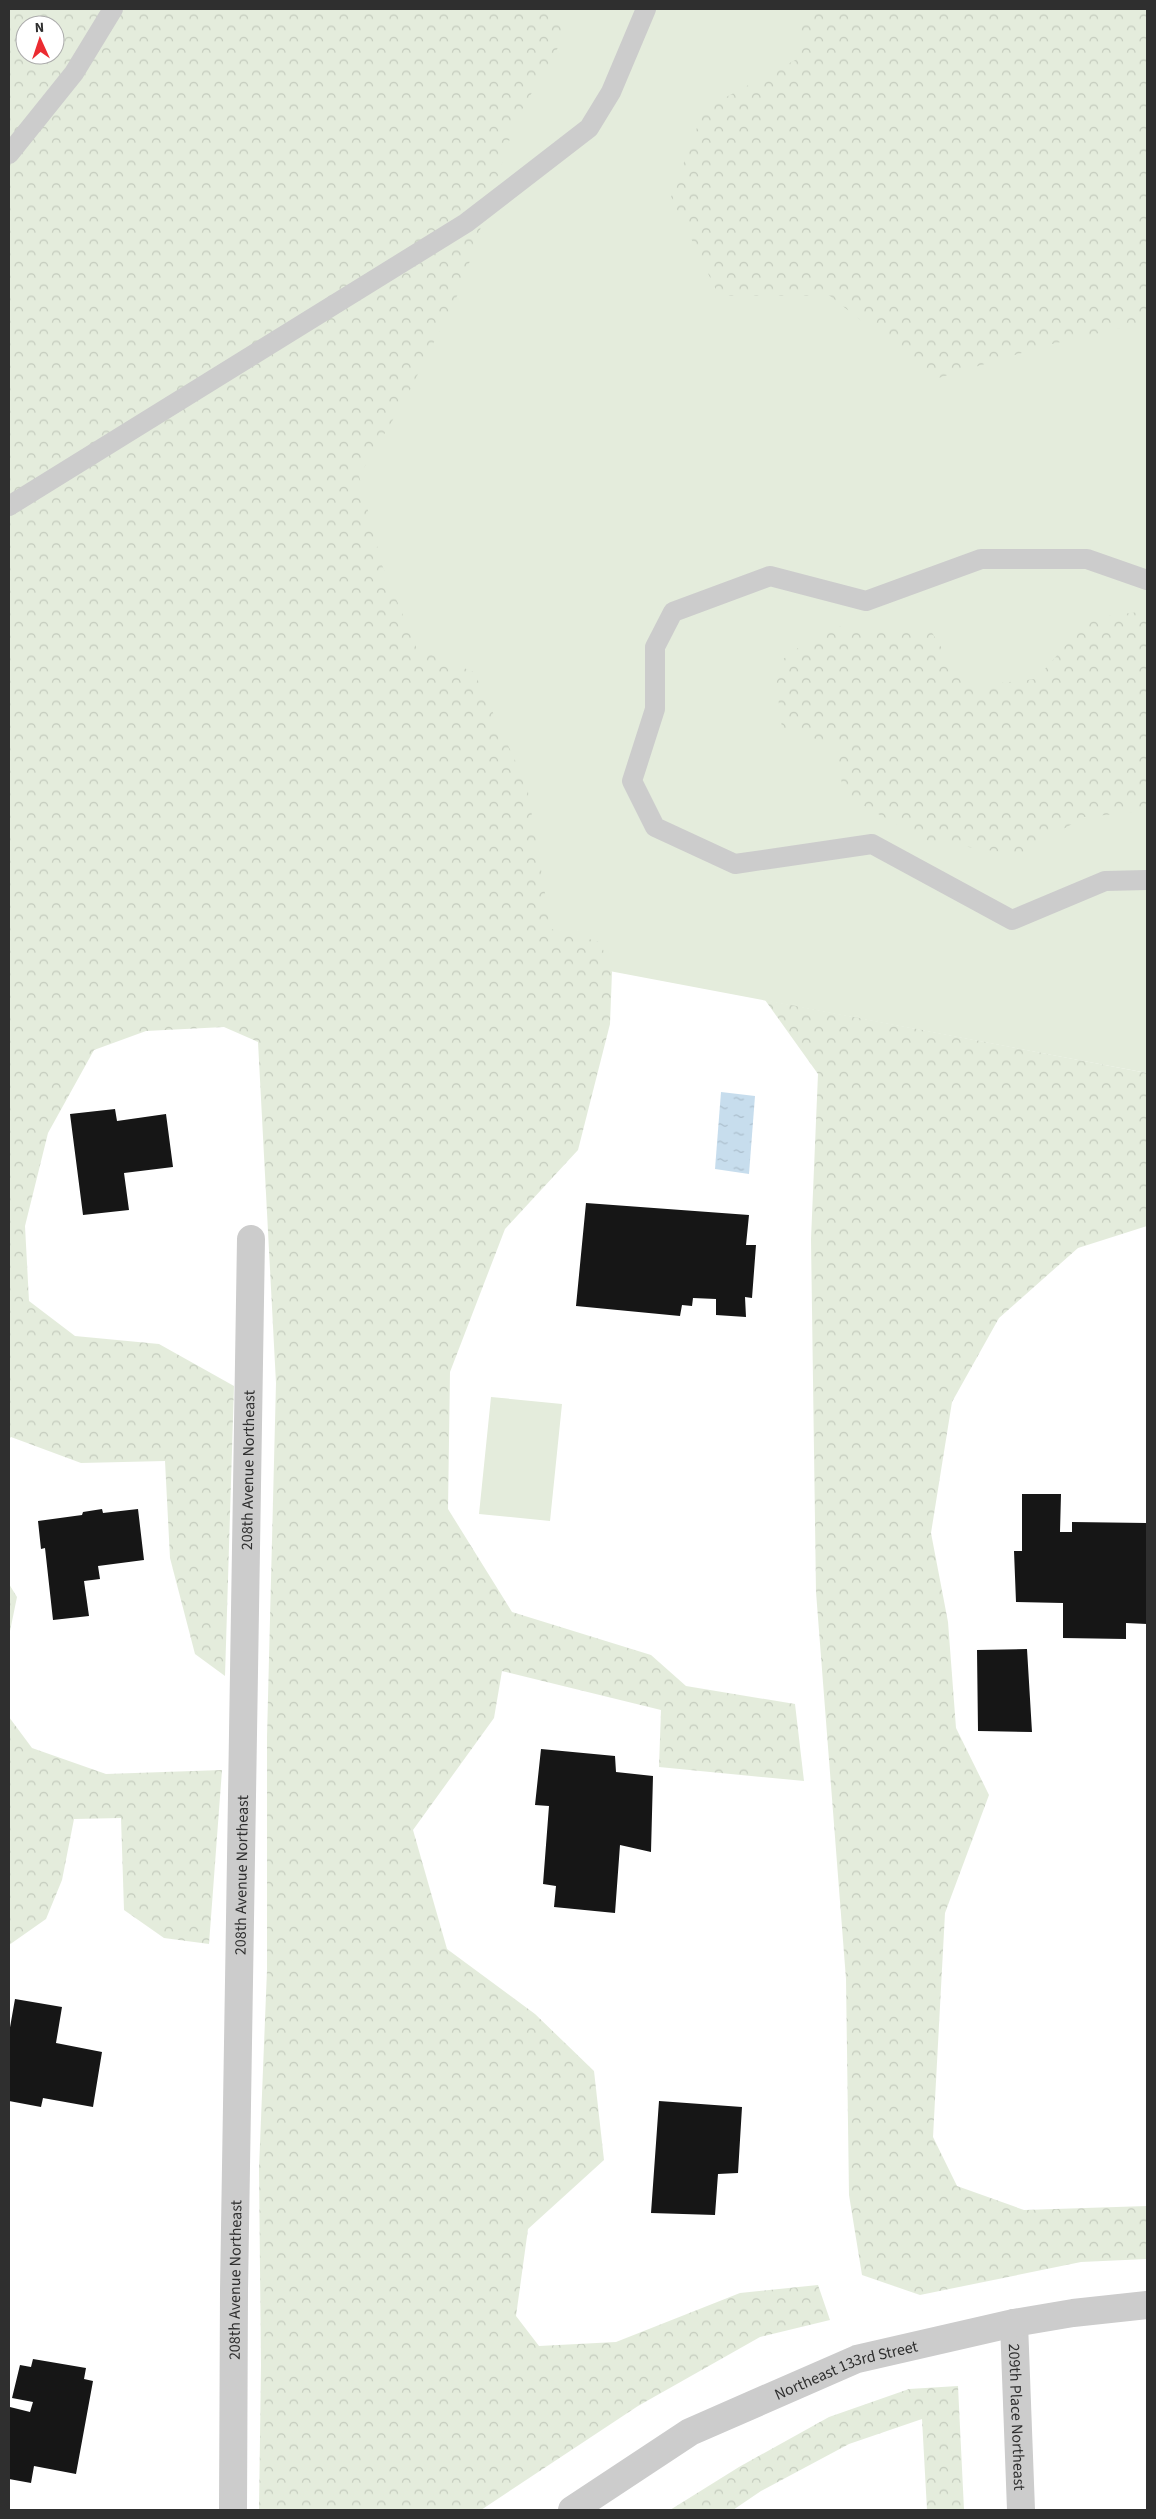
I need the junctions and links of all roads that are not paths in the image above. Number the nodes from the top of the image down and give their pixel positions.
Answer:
1 (113, 9) edge
2 (646, 9) edge
3 (9, 154) edge
4 (9, 506) edge
5 (1147, 580) edge
6 (1147, 880) edge
7 (251, 1239) dead end
8 (1147, 2305) edge
9 (1014, 2323) junction
10 (233, 2510) edge
11 (572, 2510) edge
12 (1021, 2510) edge

1 - 3 lane
2 - 4 lane
5 - 6 lane
7 - 10 street, 208th Avenue Northeast
8 - 9 street, Northeast 133rd Street
9 - 11 street, Northeast 133rd Street
9 - 12 street, 209th Place Northeast

